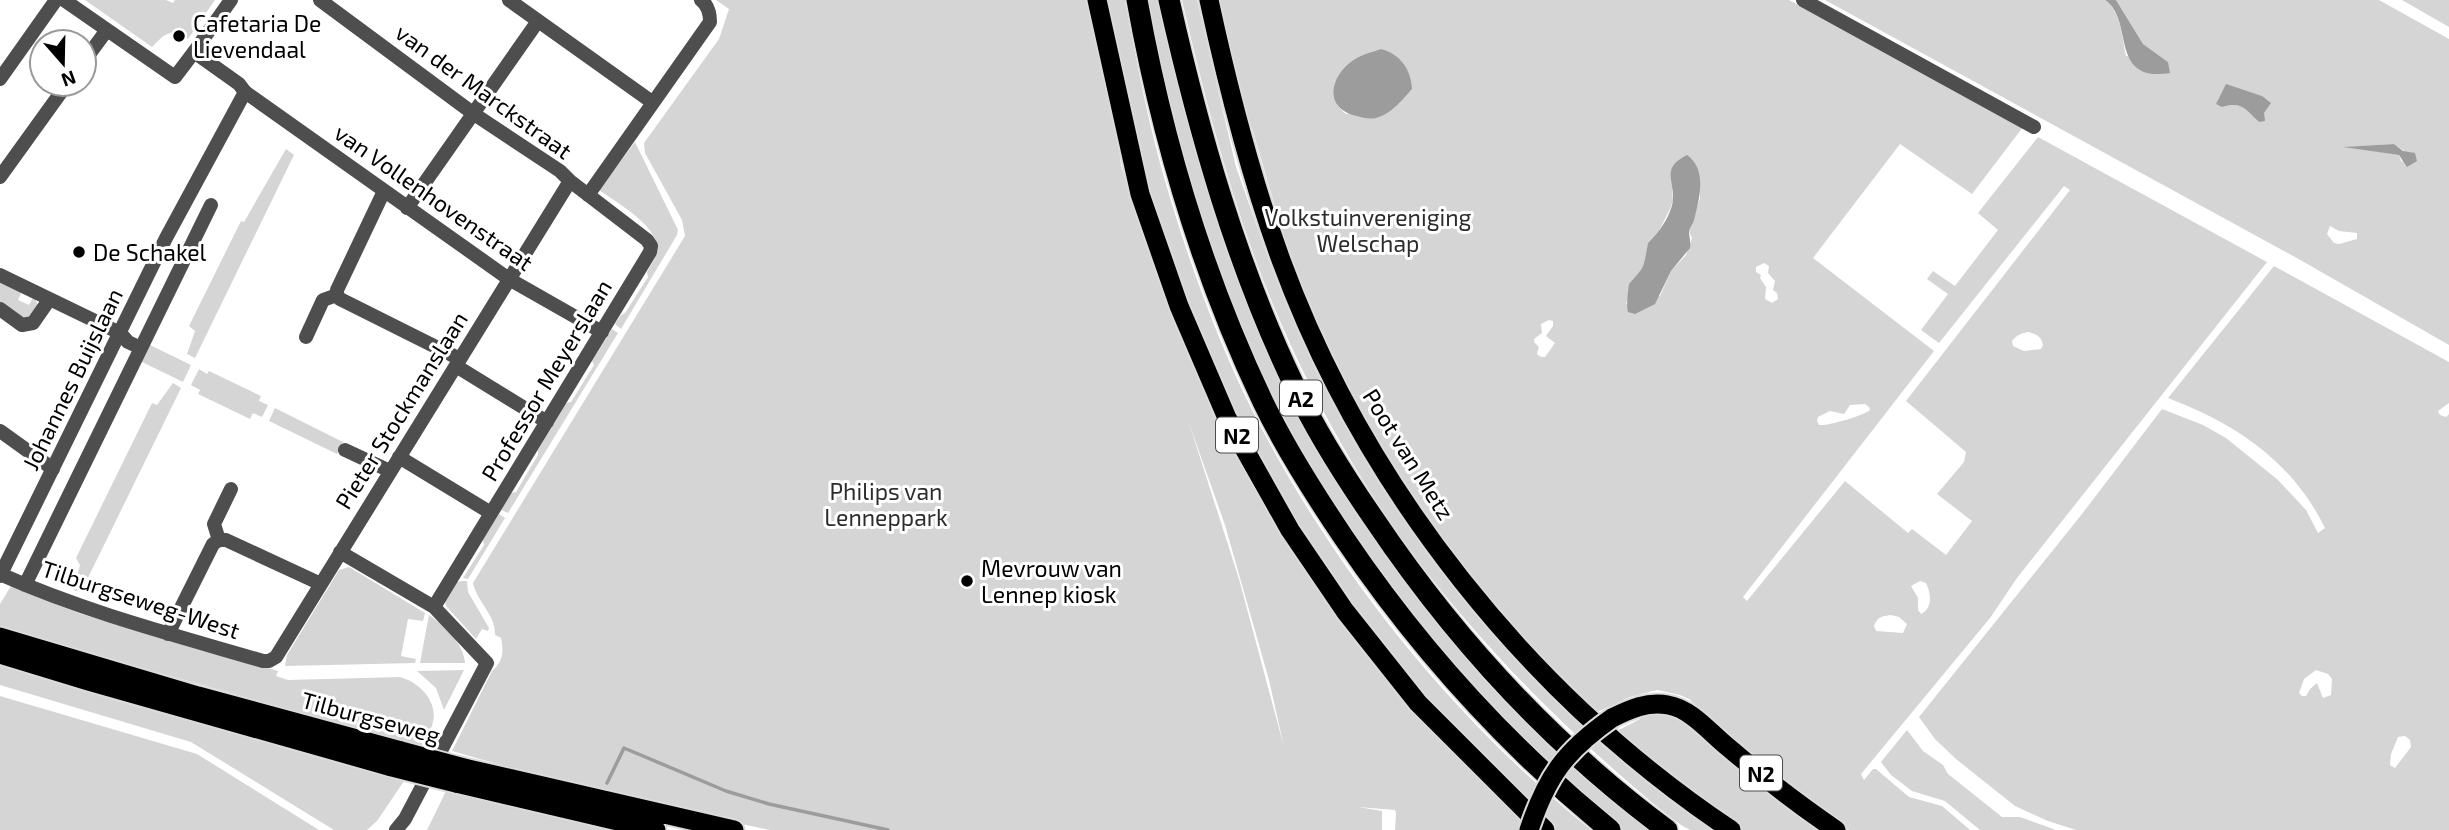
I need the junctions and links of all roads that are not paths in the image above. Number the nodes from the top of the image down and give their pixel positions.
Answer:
1 (56, 0) edge
2 (64, 0) edge
3 (231, 0) edge
4 (320, 0) edge
5 (509, 0) edge
6 (701, 0) edge
7 (1097, 0) edge
8 (1137, 0) edge
9 (1169, 0) edge
10 (1209, 0) edge
11 (1803, 0) edge
12 (538, 22) junction
13 (107, 30) junction
14 (98, 42) edge
15 (194, 52) junction
16 (0, 79) edge
17 (245, 92) junction
18 (58, 98) edge
19 (652, 102) junction
20 (474, 114) junction
21 (2034, 127) dead end
22 (0, 177) edge
23 (570, 181) junction
24 (384, 191) junction
25 (588, 195) junction
26 (211, 205) dead end
27 (407, 208) junction
28 (0, 275) edge
29 (509, 279) junction
30 (337, 295) junction
31 (49, 300) junction
32 (0, 309) edge
33 (602, 332) junction
34 (120, 333) junction
35 (306, 337) dead end
36 (141, 348) junction
37 (458, 362) junction
38 (547, 422) junction
39 (0, 431) edge
40 (345, 450) dead end
41 (399, 457) junction
42 (53, 469) junction
43 (390, 471) junction
44 (231, 489) dead end
45 (491, 513) junction
46 (219, 540) junction
47 (340, 552) junction
48 (0, 575) edge
49 (321, 584) junction
50 (25, 585) junction
51 (434, 607) junction
52 (169, 634) junction
53 (0, 636) edge
54 (0, 654) edge
55 (270, 661) joint
56 (397, 759) junction
57 (460, 776) junction
58 (396, 830) edge
59 (656, 830) edge
60 (734, 830) edge
61 (1529, 830) edge
62 (1545, 830) edge
63 (1610, 830) edge
64 (1667, 830) edge
65 (1731, 830) edge
66 (1836, 830) edge

1 - 16 street
2 - 13 street
3 - 15 street
4 - 20 street, van der Marckstraat
5 - 12 street
6 - 19 street
7 - 62 highway, N2
8 - 63 highway, A2
9 - 64 highway, A2
10 - 65 highway, Poot van Metz
11 - 21 street
12 - 19 street
12 - 20 street
13 - 14 street
13 - 15 street
15 - 17 street, van Vollenhovenstraat
17 - 24 street, van Vollenhovenstraat
17 - 34 street, Johannes Buijslaan
18 - 22 street
19 - 25 street
20 - 23 street, van der Marckstraat
20 - 27 street
23 - 25 street, van der Marckstraat
23 - 29 street, Pieter Stockmanslaan
24 - 27 street, van Vollenhovenstraat
24 - 30 street
25 - 33 street, Professor Meyerslaan
26 - 36 street
27 - 29 street, van Vollenhovenstraat
28 - 31 street
29 - 33 street, van Vollenhovenstraat
29 - 37 street, Pieter Stockmanslaan
30 - 35 street
30 - 37 street
31 - 32 street
31 - 34 street
33 - 38 street, Professor Meyerslaan
34 - 36 street
34 - 42 street, Johannes Buijslaan
36 - 50 street
37 - 38 street
37 - 41 street, Pieter Stockmanslaan
38 - 45 street, Professor Meyerslaan
39 - 42 street
40 - 43 street
41 - 43 street, Pieter Stockmanslaan
41 - 45 street
42 - 48 street, Johannes Buijslaan
43 - 47 street, Pieter Stockmanslaan
44 - 46 street
45 - 51 street, Professor Meyerslaan
46 - 49 street
46 - 52 street
47 - 49 street, Pieter Stockmanslaan
47 - 51 street
48 - 50 street, Tilburgseweg-West
49 - 55 street, Pieter Stockmanslaan
50 - 52 street, Tilburgseweg-West
51 - 58 street
52 - 55 street, Tilburgseweg-West
53 - 56 highway, Tilburgseweg
54 - 56 highway, Tilburgseweg
56 - 57 highway, Tilburgseweg, bridge
57 - 59 highway, Tilburgseweg
57 - 60 highway, Tilburgseweg
61 - 66 highway, N2, bridge

